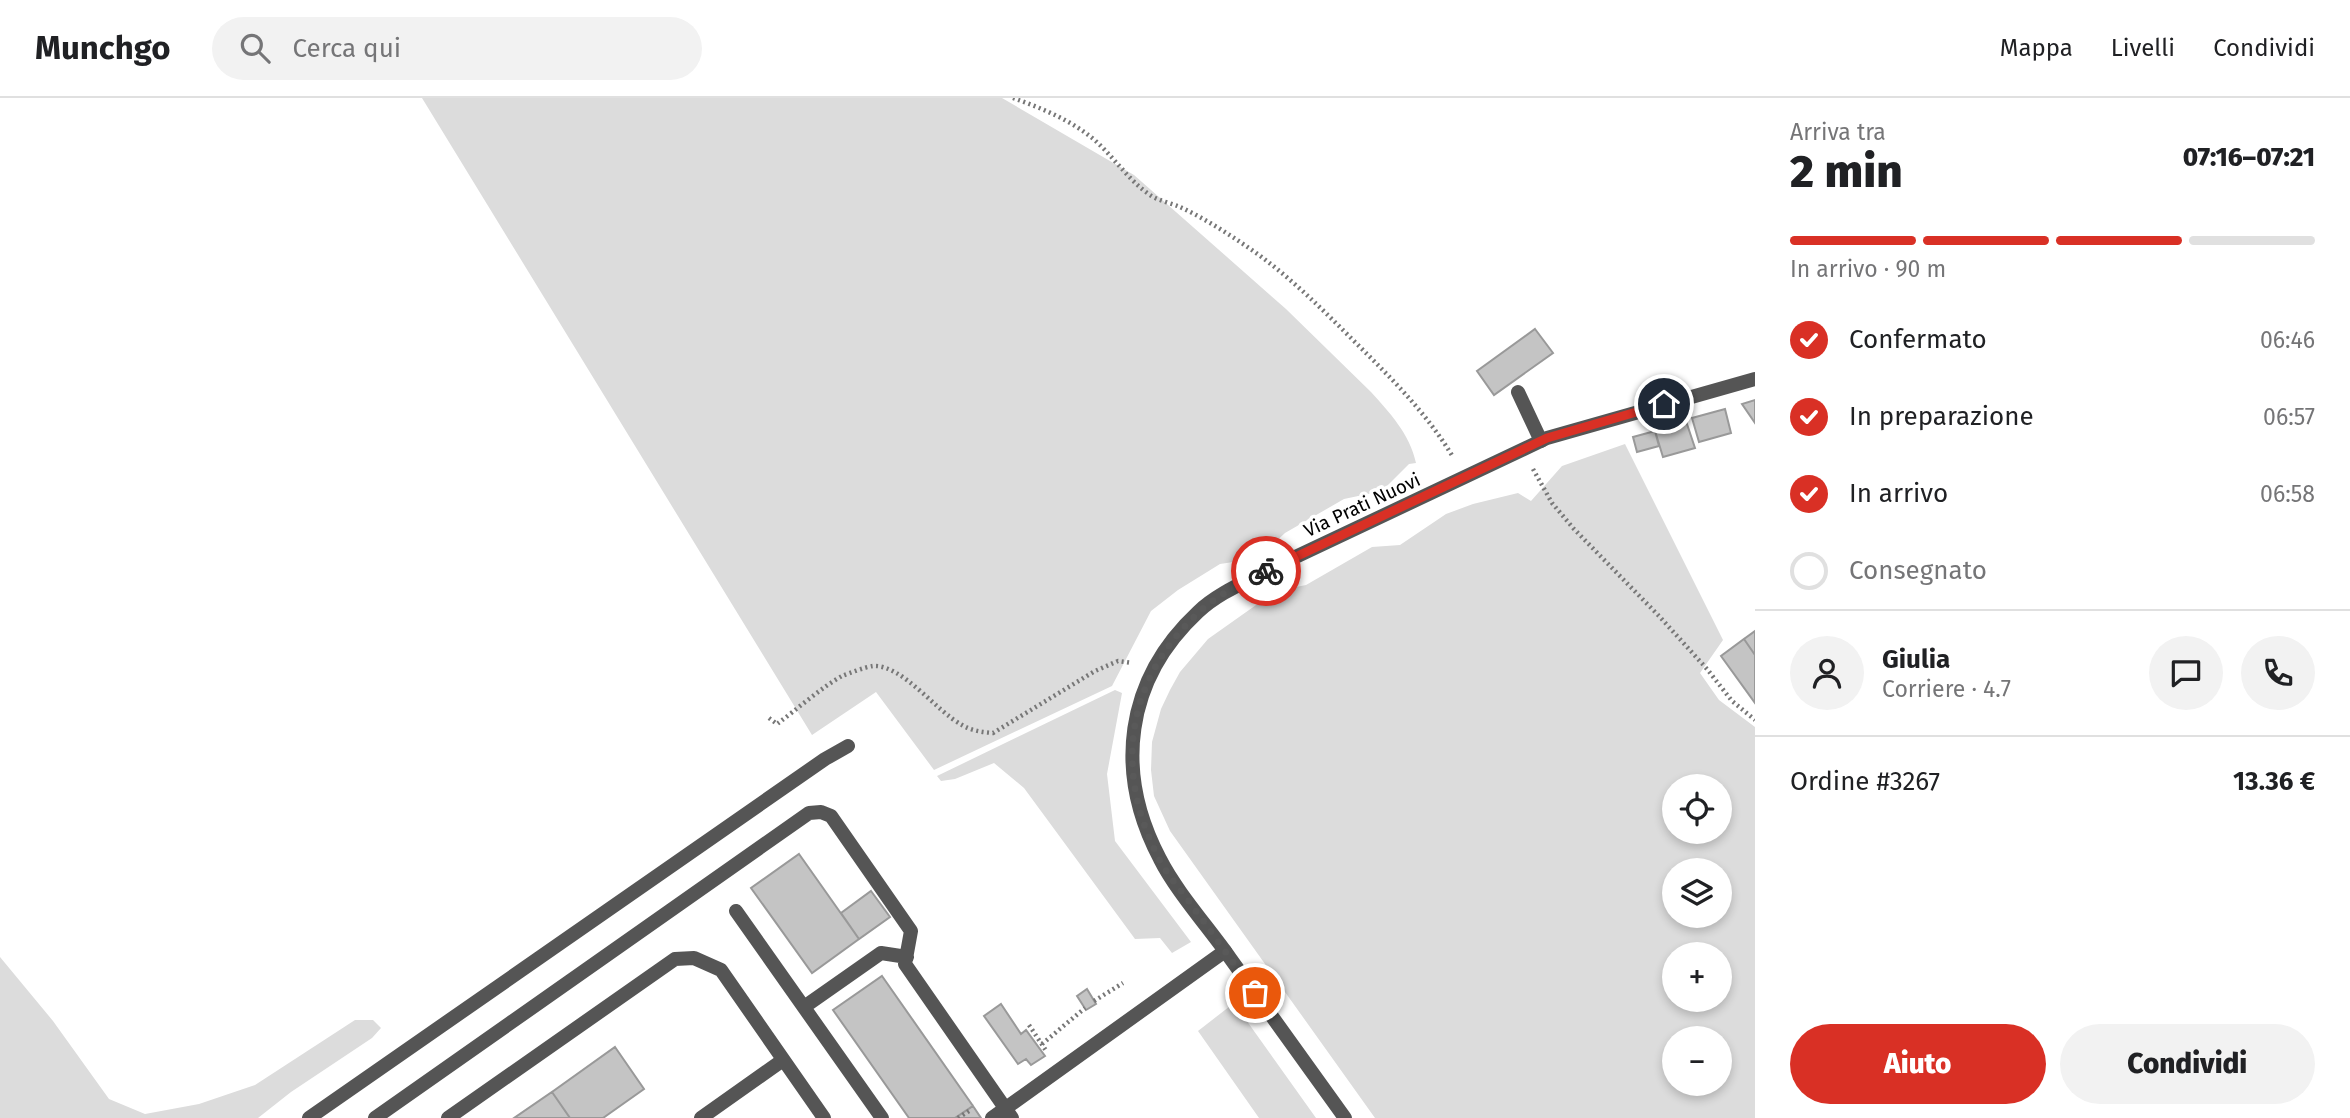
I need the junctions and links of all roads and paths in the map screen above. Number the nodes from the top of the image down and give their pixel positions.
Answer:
1 (1013, 98) edge
2 (1755, 379) edge
3 (1518, 392) dead end
4 (1544, 439) junction
5 (1522, 450) junction
6 (1465, 477) junction
7 (1153, 670) junction
8 (769, 718) dead end
9 (1755, 720) edge
10 (849, 746) dead end
11 (736, 911) dead end
12 (1225, 951) junction
13 (907, 957) junction
14 (1123, 983) dead end
15 (1094, 1001) dead end
16 (804, 1007) junction
17 (1084, 1008) dead end
18 (1042, 1044) dead end
19 (783, 1060) junction
20 (1008, 1113) edge
21 (309, 1118) edge
22 (375, 1118) edge
23 (448, 1118) edge
24 (701, 1118) edge
25 (824, 1118) edge
26 (882, 1118) edge
27 (992, 1118) edge
28 (1345, 1118) edge

1 - 6 path
2 - 4 street, Via Prati Nuovi
3 - 4 street
4 - 5 street, Via Prati Nuovi
5 - 6 street, Via Prati Nuovi
5 - 9 path
6 - 7 street, Via Prati Nuovi
7 - 8 path
7 - 12 street, Via Prati Nuovi
10 - 21 street
11 - 16 street
12 - 20 street
12 - 28 street, Via Prati Nuovi
13 - 16 street
13 - 20 street
13 - 22 street
14 - 15 path
16 - 26 street
17 - 18 path
19 - 23 street
19 - 24 street
19 - 25 street
20 - 27 street

